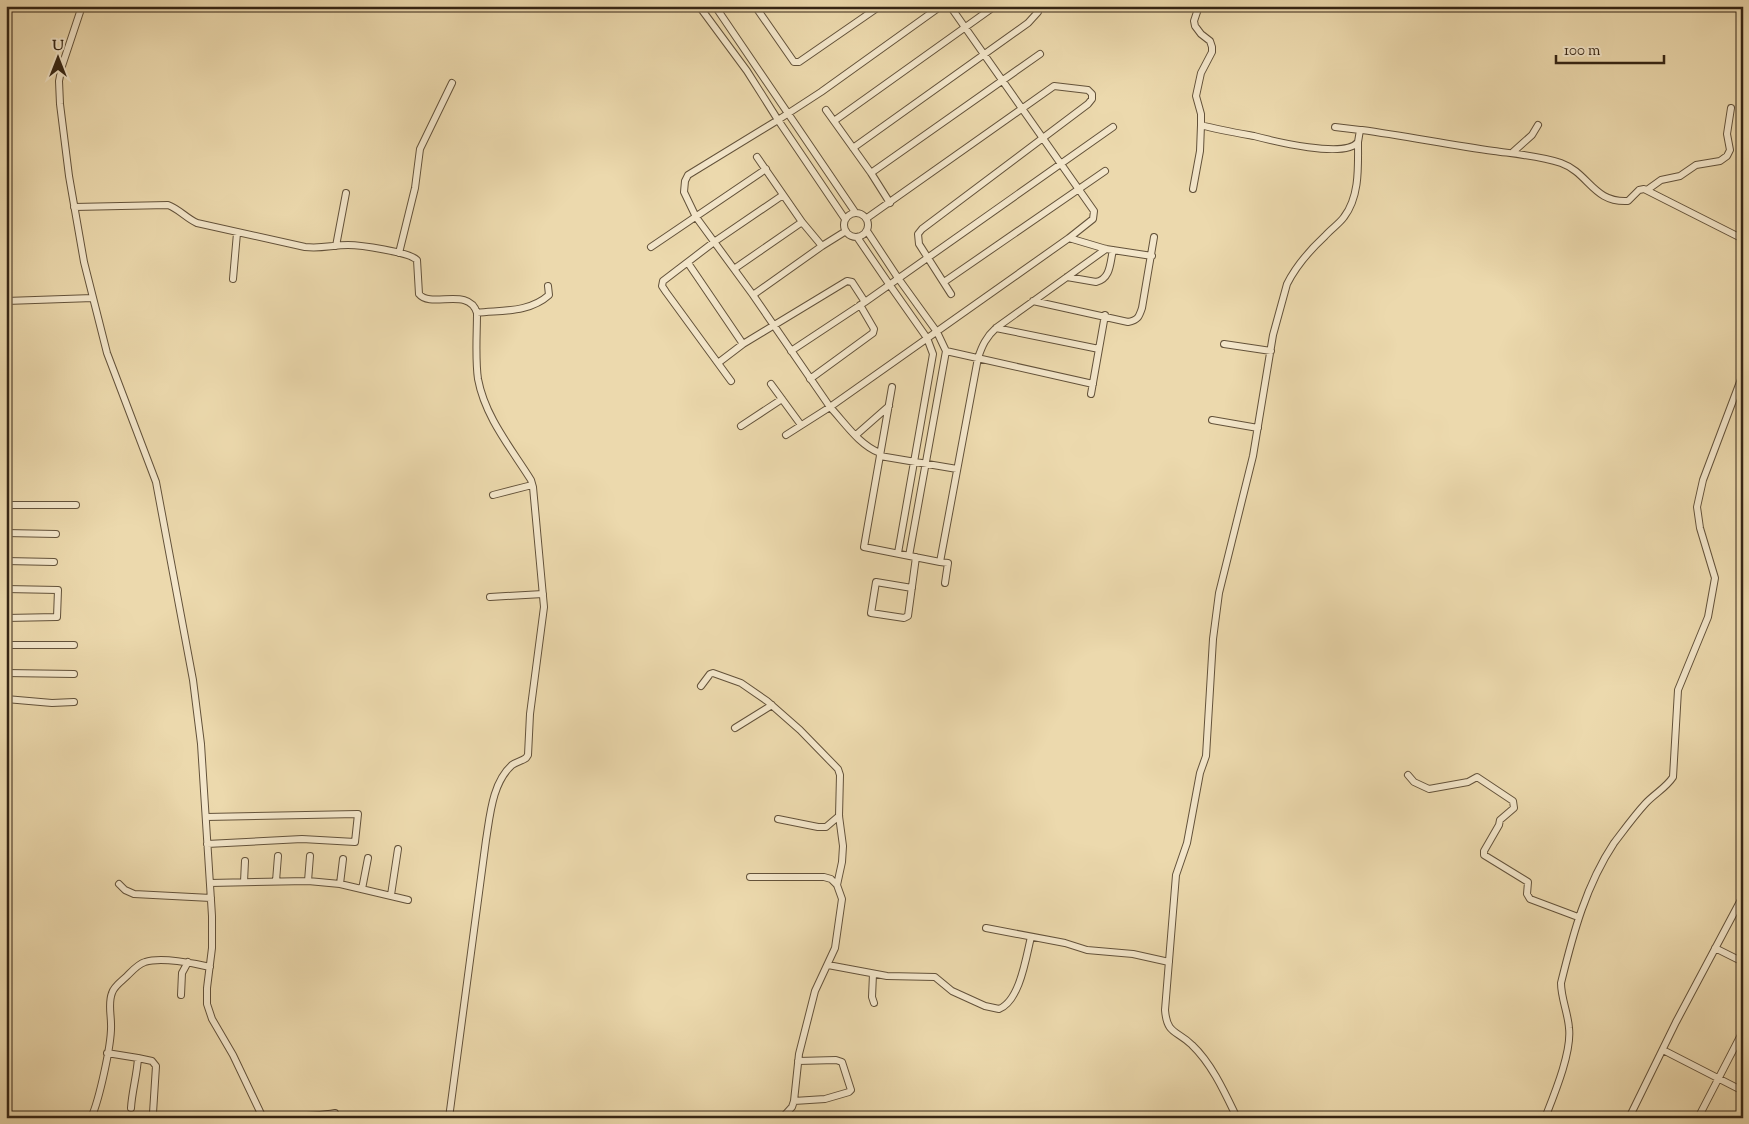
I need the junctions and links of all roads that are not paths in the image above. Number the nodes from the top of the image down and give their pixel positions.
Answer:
1 (82, 6) edge
2 (699, 6) edge
3 (715, 6) edge
4 (755, 6) edge
5 (880, 6) edge
6 (941, 6) edge
7 (950, 6) edge
8 (995, 6) edge
9 (1029, 6) edge
10 (1199, 6) edge
11 (964, 28) junction
12 (983, 54) junction
13 (1040, 54) dead end
14 (1002, 81) junction
15 (452, 83) dead end
16 (1731, 108) dead end
17 (1021, 109) junction
18 (826, 110) dead end
19 (787, 113) junction
20 (778, 120) junction
21 (834, 121) junction
22 (1201, 125) junction
23 (1538, 125) dead end
24 (1113, 127) dead end
25 (1335, 127) dead end
26 (1360, 130) junction
27 (1043, 139) junction
28 (1358, 142) junction
29 (853, 148) junction
30 (1513, 152) junction
31 (758, 157) dead end
32 (1060, 165) junction
33 (766, 169) junction
34 (1105, 171) dead end
35 (871, 173) junction
36 (1192, 189) dead end
37 (1079, 190) junction
38 (1646, 190) junction
39 (346, 193) dead end
40 (784, 194) junction
41 (890, 203) junction
42 (74, 207) junction
43 (855, 212) junction
44 (696, 217) junction
45 (867, 218) junction
46 (845, 219) junction
47 (802, 222) junction
48 (846, 231) junction
49 (867, 231) junction
50 (237, 232) junction
51 (857, 237) junction
52 (1154, 237) dead end
53 (1069, 238) junction
54 (1743, 239) edge
55 (714, 242) junction
56 (336, 246) junction
57 (822, 246) junction
58 (651, 247) dead end
59 (1110, 249) junction
60 (398, 253) junction
61 (928, 256) junction
62 (1152, 256) junction
63 (688, 263) junction
64 (734, 269) junction
65 (1067, 277) junction
66 (898, 278) junction
67 (233, 280) dead end
68 (944, 282) junction
69 (889, 284) junction
70 (548, 286) dead end
71 (951, 294) dead end
72 (753, 295) junction
73 (93, 298) junction
74 (6, 301) edge
75 (1033, 301) junction
76 (862, 304) junction
77 (477, 313) junction
78 (1105, 315) junction
79 (774, 325) junction
80 (996, 328) junction
81 (937, 332) junction
82 (927, 338) junction
83 (743, 344) junction
84 (1224, 344) dead end
85 (1099, 349) junction
86 (946, 351) junction
87 (1271, 351) junction
88 (791, 352) junction
89 (978, 358) junction
90 (718, 363) junction
91 (1743, 374) edge
92 (810, 379) junction
93 (731, 381) dead end
94 (771, 384) dead end
95 (1093, 384) junction
96 (892, 386) dead end
97 (1092, 394) dead end
98 (782, 399) junction
99 (889, 406) junction
100 (830, 407) junction
101 (1212, 420) dead end
102 (741, 426) dead end
103 (801, 426) junction
104 (1258, 428) junction
105 (786, 435) dead end
106 (856, 435) junction
107 (880, 456) junction
108 (914, 461) junction
109 (926, 463) junction
110 (957, 469) junction
111 (532, 485) junction
112 (493, 495) dead end
113 (6, 505) edge
114 (76, 505) dead end
115 (6, 533) edge
116 (56, 534) dead end
117 (898, 553) junction
118 (913, 556) junction
119 (6, 561) edge
120 (54, 562) dead end
121 (940, 562) junction
122 (945, 583) dead end
123 (912, 588) junction
124 (6, 589) edge
125 (543, 594) junction
126 (490, 597) dead end
127 (6, 618) edge
128 (6, 645) edge
129 (74, 645) dead end
130 (6, 674) edge
131 (74, 674) dead end
132 (701, 686) dead end
133 (6, 699) edge
134 (74, 702) dead end
135 (772, 705) junction
136 (735, 728) dead end
137 (1408, 775) dead end
138 (839, 816) junction
139 (206, 817) junction
140 (778, 818) dead end
141 (207, 844) junction
142 (398, 849) dead end
143 (278, 856) dead end
144 (310, 856) dead end
145 (368, 858) dead end
146 (343, 859) dead end
147 (245, 861) dead end
148 (750, 877) dead end
149 (276, 881) junction
150 (308, 881) junction
151 (244, 882) junction
152 (210, 883) junction
153 (119, 884) dead end
154 (340, 884) junction
155 (837, 885) junction
156 (362, 889) junction
157 (391, 895) junction
158 (1743, 896) edge
159 (211, 898) junction
160 (408, 900) dead end
161 (1578, 917) junction
162 (986, 928) dead end
163 (1031, 937) junction
164 (1716, 948) junction
165 (188, 962) junction
166 (1169, 962) junction
167 (1743, 962) edge
168 (828, 964) junction
169 (210, 967) junction
170 (873, 974) junction
171 (181, 995) dead end
172 (874, 1003) dead end
173 (1743, 1032) edge
174 (1662, 1050) junction
175 (107, 1053) junction
176 (138, 1058) junction
177 (798, 1061) junction
178 (1719, 1079) junction
179 (1743, 1091) edge
180 (794, 1101) junction
181 (131, 1108) dead end
182 (152, 1113) dead end
183 (335, 1113) dead end
184 (263, 1117) edge
185 (91, 1118) edge
186 (255, 1118) edge
187 (292, 1118) edge
188 (449, 1118) edge
189 (782, 1118) edge
190 (1238, 1118) edge
191 (1545, 1118) edge
192 (1628, 1118) edge
193 (1698, 1118) edge

1 - 42 street
2 - 20 street
3 - 19 street
4 - 5 street
6 - 19 street
7 - 11 street
8 - 11 street
9 - 12 street
10 - 22 street
11 - 12 street
11 - 21 street
12 - 14 street
12 - 29 street
13 - 14 street
14 - 17 street
14 - 35 street
15 - 60 street
16 - 38 street
17 - 27 street
17 - 27 street
17 - 41 street
18 - 21 street
19 - 20 street
19 - 43 street
20 - 44 street
20 - 46 street
21 - 29 street
22 - 28 street
22 - 36 street
23 - 30 street
24 - 32 street
25 - 26 street
26 - 28 street
26 - 30 street
27 - 32 street
27 - 61 street
28 - 87 street
29 - 35 street
30 - 38 street
31 - 33 street
32 - 37 street
32 - 61 street
33 - 40 street
33 - 44 street
34 - 37 street
35 - 41 street
37 - 53 street
37 - 68 street
38 - 54 street
39 - 56 street
40 - 47 street
40 - 55 street
41 - 45 street
42 - 50 street
42 - 73 street
43 - 45 street
43 - 46 street
44 - 55 street
44 - 58 street
45 - 49 street
46 - 48 street
47 - 57 street
47 - 64 street
48 - 51 street
48 - 57 street
49 - 51 street
49 - 66 street
50 - 56 street
50 - 67 street
51 - 69 street
52 - 62 street
53 - 59 street
53 - 81 street
55 - 63 street
55 - 64 street
56 - 60 street
57 - 72 street
59 - 62 street
59 - 65 street
59 - 65 street
60 - 77 street
61 - 66 street
61 - 68 street
62 - 78 street
63 - 83 street
63 - 90 street
64 - 72 street
65 - 75 street
66 - 69 street
66 - 81 street
68 - 71 street
69 - 76 street
69 - 82 street
70 - 77 street
72 - 79 street
73 - 74 street
73 - 139 street
75 - 78 street
75 - 80 street
76 - 79 street
76 - 88 street
76 - 92 street
77 - 111 street
78 - 85 street
79 - 83 street
79 - 88 street
80 - 85 street
80 - 89 street
81 - 82 street
81 - 86 street
82 - 100 street
82 - 108 street
83 - 90 street
84 - 87 street
85 - 95 street
86 - 89 street
86 - 109 street
87 - 104 street
88 - 92 street
89 - 95 street
89 - 110 street
90 - 93 street
91 - 161 street
92 - 100 street
94 - 98 street
95 - 97 street
96 - 99 street
98 - 102 street
98 - 103 street
99 - 106 street
99 - 107 street
100 - 103 street
100 - 106 street
101 - 104 street
103 - 105 street
104 - 166 street
106 - 107 street
107 - 108 street
107 - 117 street
108 - 109 street
108 - 117 street
109 - 110 street
109 - 118 street
110 - 121 street
111 - 112 street
111 - 125 street
113 - 114 street
115 - 116 street
117 - 118 street
118 - 121 street
118 - 123 street
119 - 120 street
121 - 122 street
123 - 123 street
124 - 127 street
125 - 126 street
125 - 188 street
128 - 129 street
130 - 131 street
132 - 135 street
133 - 134 street
135 - 136 street
135 - 138 street
137 - 161 street
138 - 140 street
138 - 155 street
139 - 141 street
139 - 141 street
141 - 152 street
142 - 157 street
143 - 149 street
144 - 150 street
145 - 156 street
146 - 154 street
147 - 151 street
148 - 155 street
149 - 150 street
149 - 151 street
150 - 154 street
151 - 152 street
152 - 159 street
153 - 159 street
154 - 156 street
155 - 168 street
156 - 157 street
157 - 160 street
158 - 164 street
159 - 169 street
161 - 191 street
162 - 163 street
163 - 166 street
163 - 170 street
164 - 167 street
164 - 174 street
165 - 169 street
165 - 171 street
165 - 175 street
166 - 190 street
168 - 170 street
168 - 177 street
169 - 184 street
170 - 172 street
173 - 178 street
174 - 178 street
174 - 192 street
175 - 176 street
175 - 185 street
176 - 181 street
176 - 182 street
177 - 180 street
177 - 180 street
178 - 179 street
178 - 193 street
180 - 189 street
183 - 187 street
184 - 186 street

